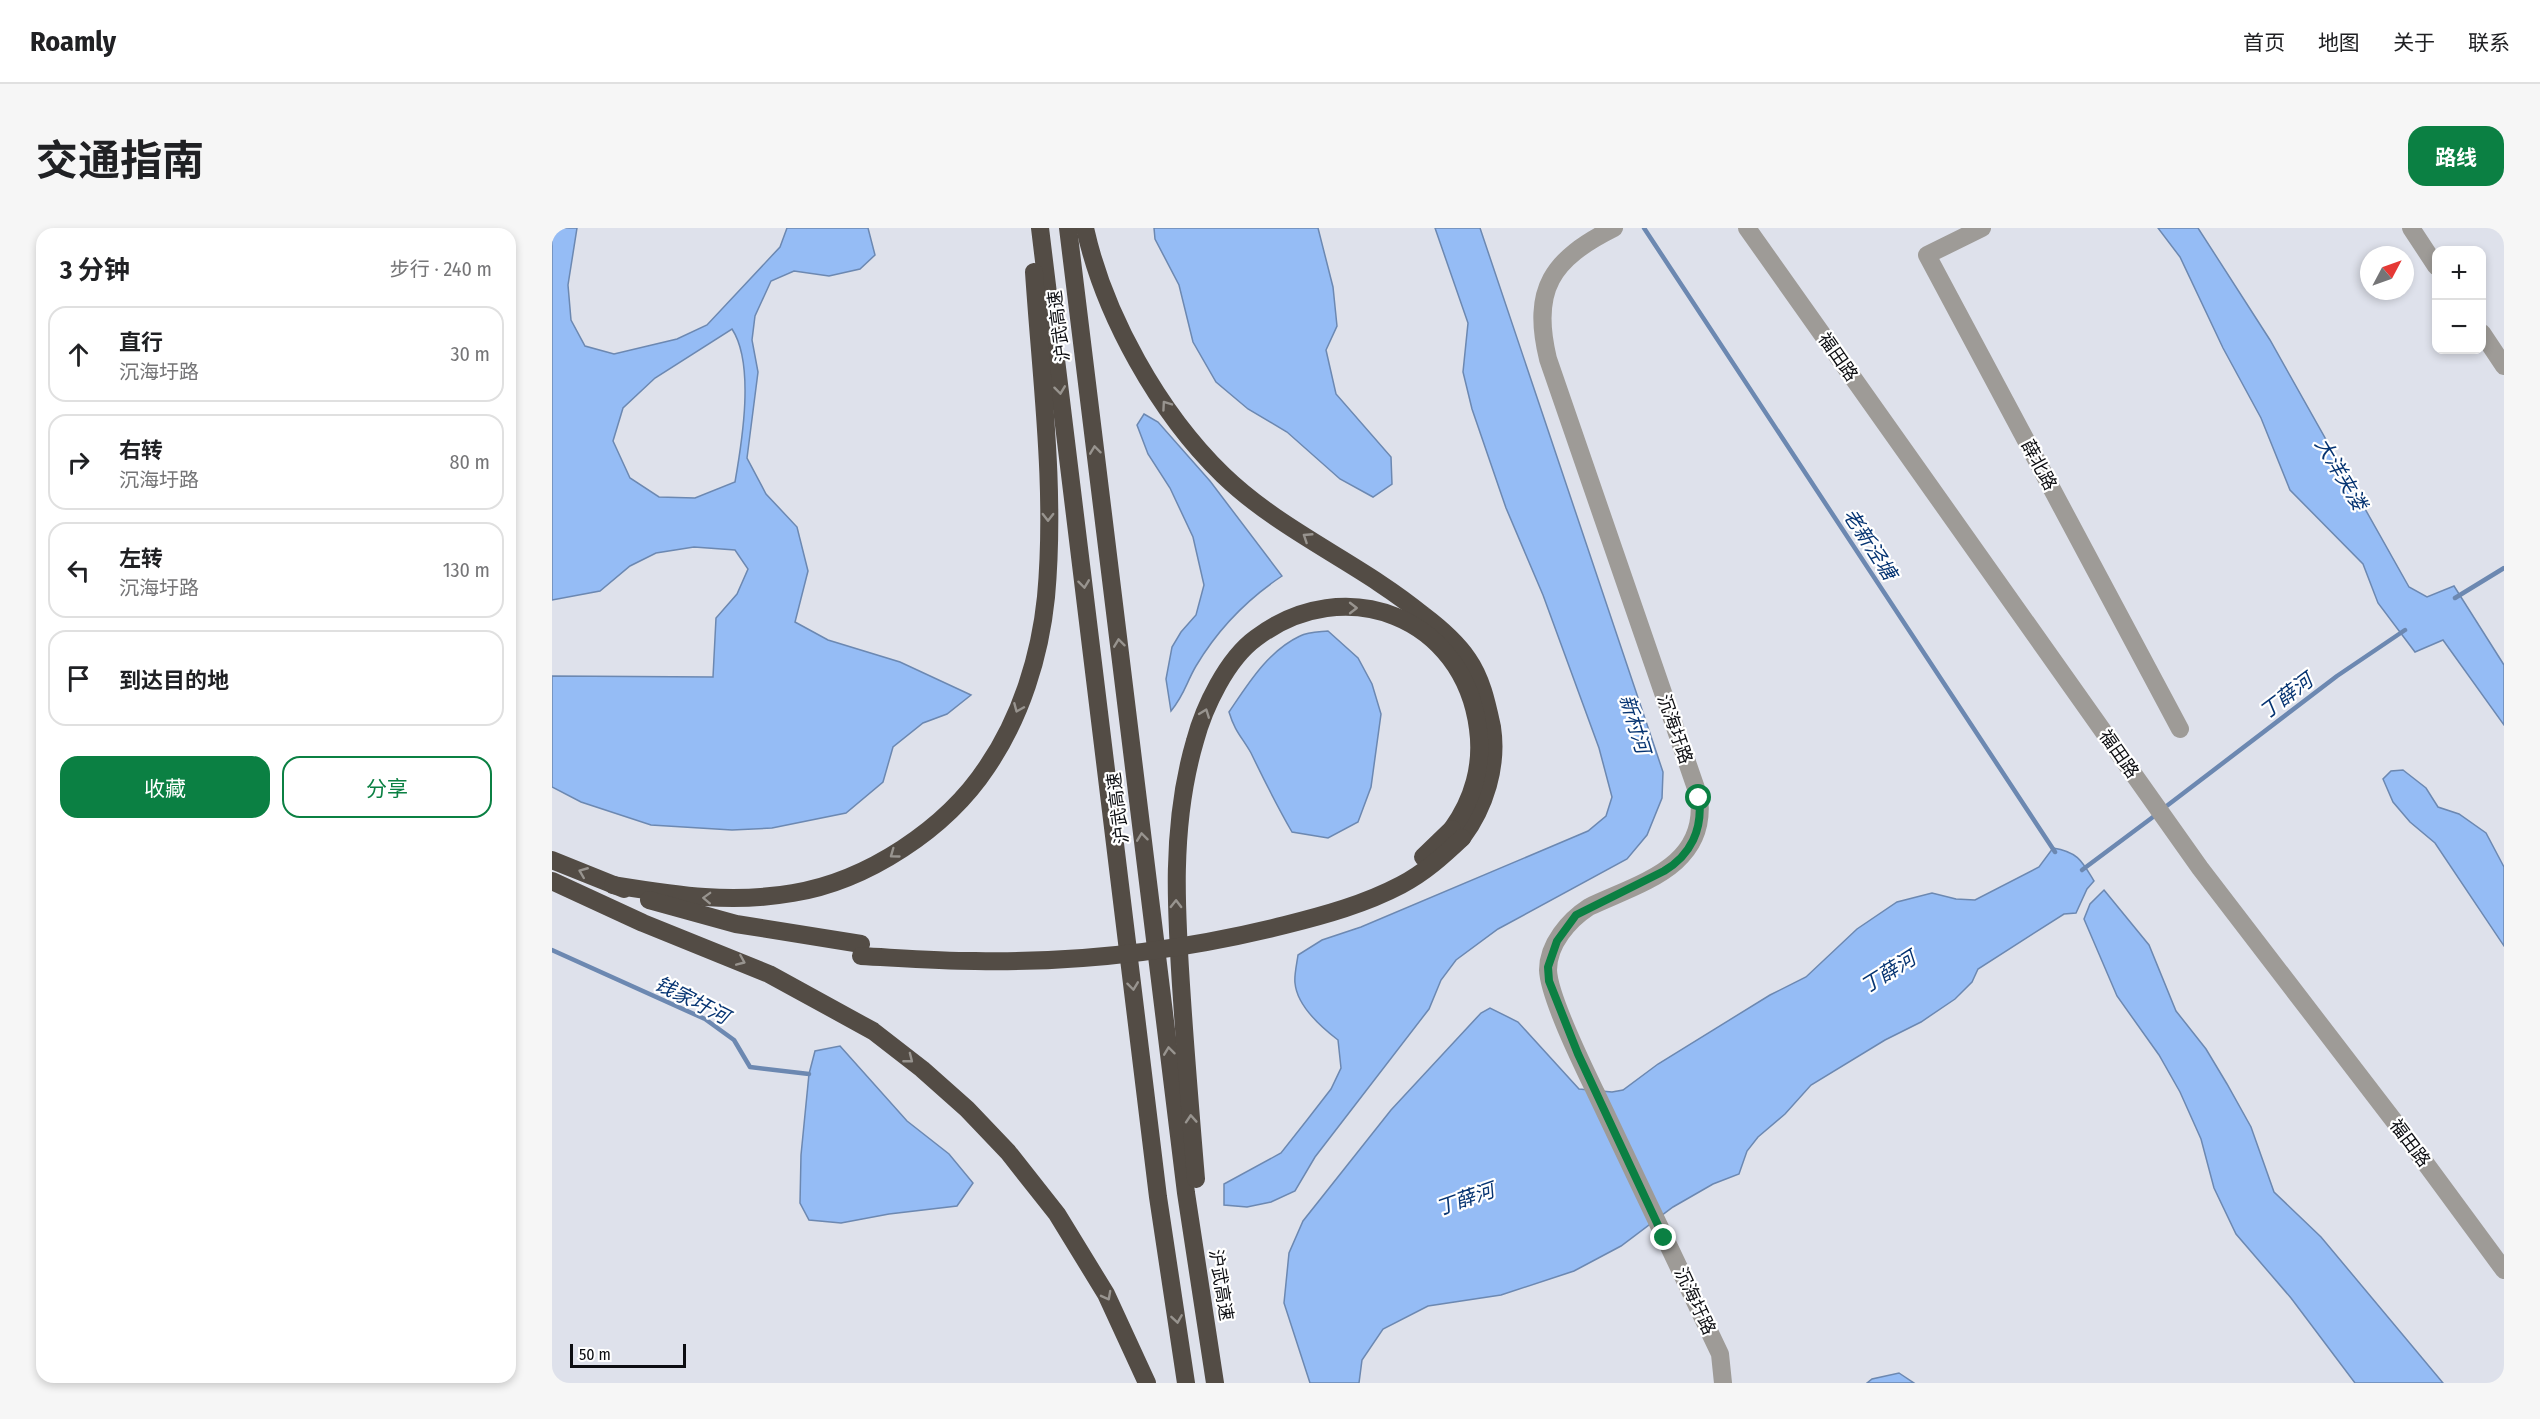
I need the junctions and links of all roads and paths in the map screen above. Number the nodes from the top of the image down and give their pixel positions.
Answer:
1 (1031, 228) edge
2 (1040, 228) edge
3 (1068, 228) edge
4 (1085, 228) edge
5 (1614, 228) edge
6 (1747, 228) edge
7 (1982, 228) edge
8 (2411, 228) edge
9 (2432, 260) edge
10 (2486, 340) edge
11 (2504, 366) edge
12 (2180, 729) dead end
13 (1457, 834) junction
14 (552, 860) edge
15 (552, 881) edge
16 (613, 885) junction
17 (610, 906) junction
18 (861, 950) junction
19 (2502, 1263) edge
20 (1209, 1345) junction
21 (1147, 1383) edge
22 (1186, 1383) edge
23 (1215, 1383) edge
24 (1724, 1383) edge

1 -> 16 highway
2 -> 22 highway, 沪武高速
20 -> 3 highway, 沪武高速
13 -> 4 highway
5 - 24 street, 沉海圩路
6 - 19 street, 福田路
7 - 12 street, 薛北路
8 - 9 street
10 - 11 street
13 - 18 highway, bridge
20 -> 13 highway
16 -> 14 highway
15 - 17 highway
16 - 18 highway
17 - 18 highway
17 -> 21 highway
20 - 23 highway, 沪武高速

